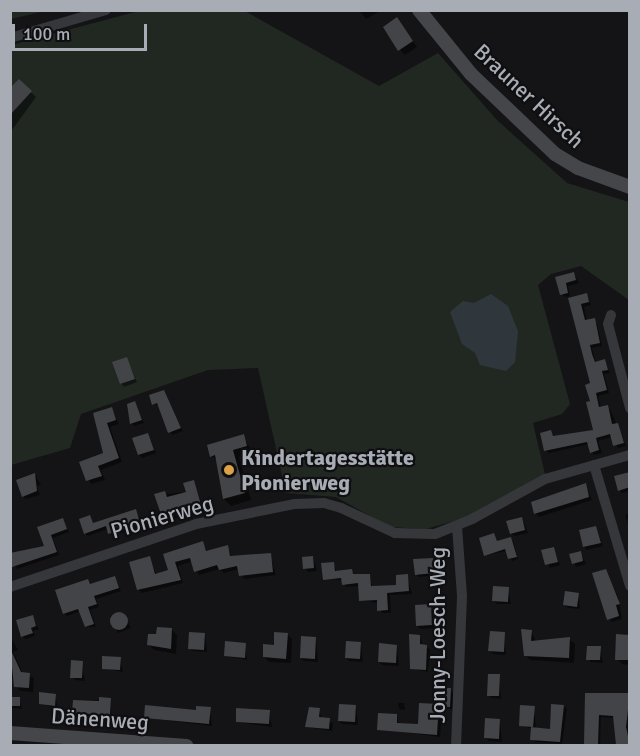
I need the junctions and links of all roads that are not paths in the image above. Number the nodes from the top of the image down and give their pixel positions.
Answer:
1 (106, 10) edge
2 (419, 10) edge
3 (10, 38) edge
4 (630, 187) edge
5 (611, 315) dead end
6 (630, 408) edge
7 (630, 455) edge
8 (594, 465) junction
9 (457, 526) junction
10 (630, 586) edge
11 (10, 587) edge
12 (10, 733) edge
13 (131, 743) edge
14 (187, 746) edge
15 (456, 746) edge

1 - 3 street
2 - 4 street, Brauner Hirsch
5 - 6 street
7 - 8 street, Pionierweg
8 - 9 street, Pionierweg
8 - 10 street
9 - 11 street, Pionierweg
9 - 15 street, Jonny-Loesch-Weg
12 - 13 street, Dänenweg
13 - 14 street, Dänenweg

